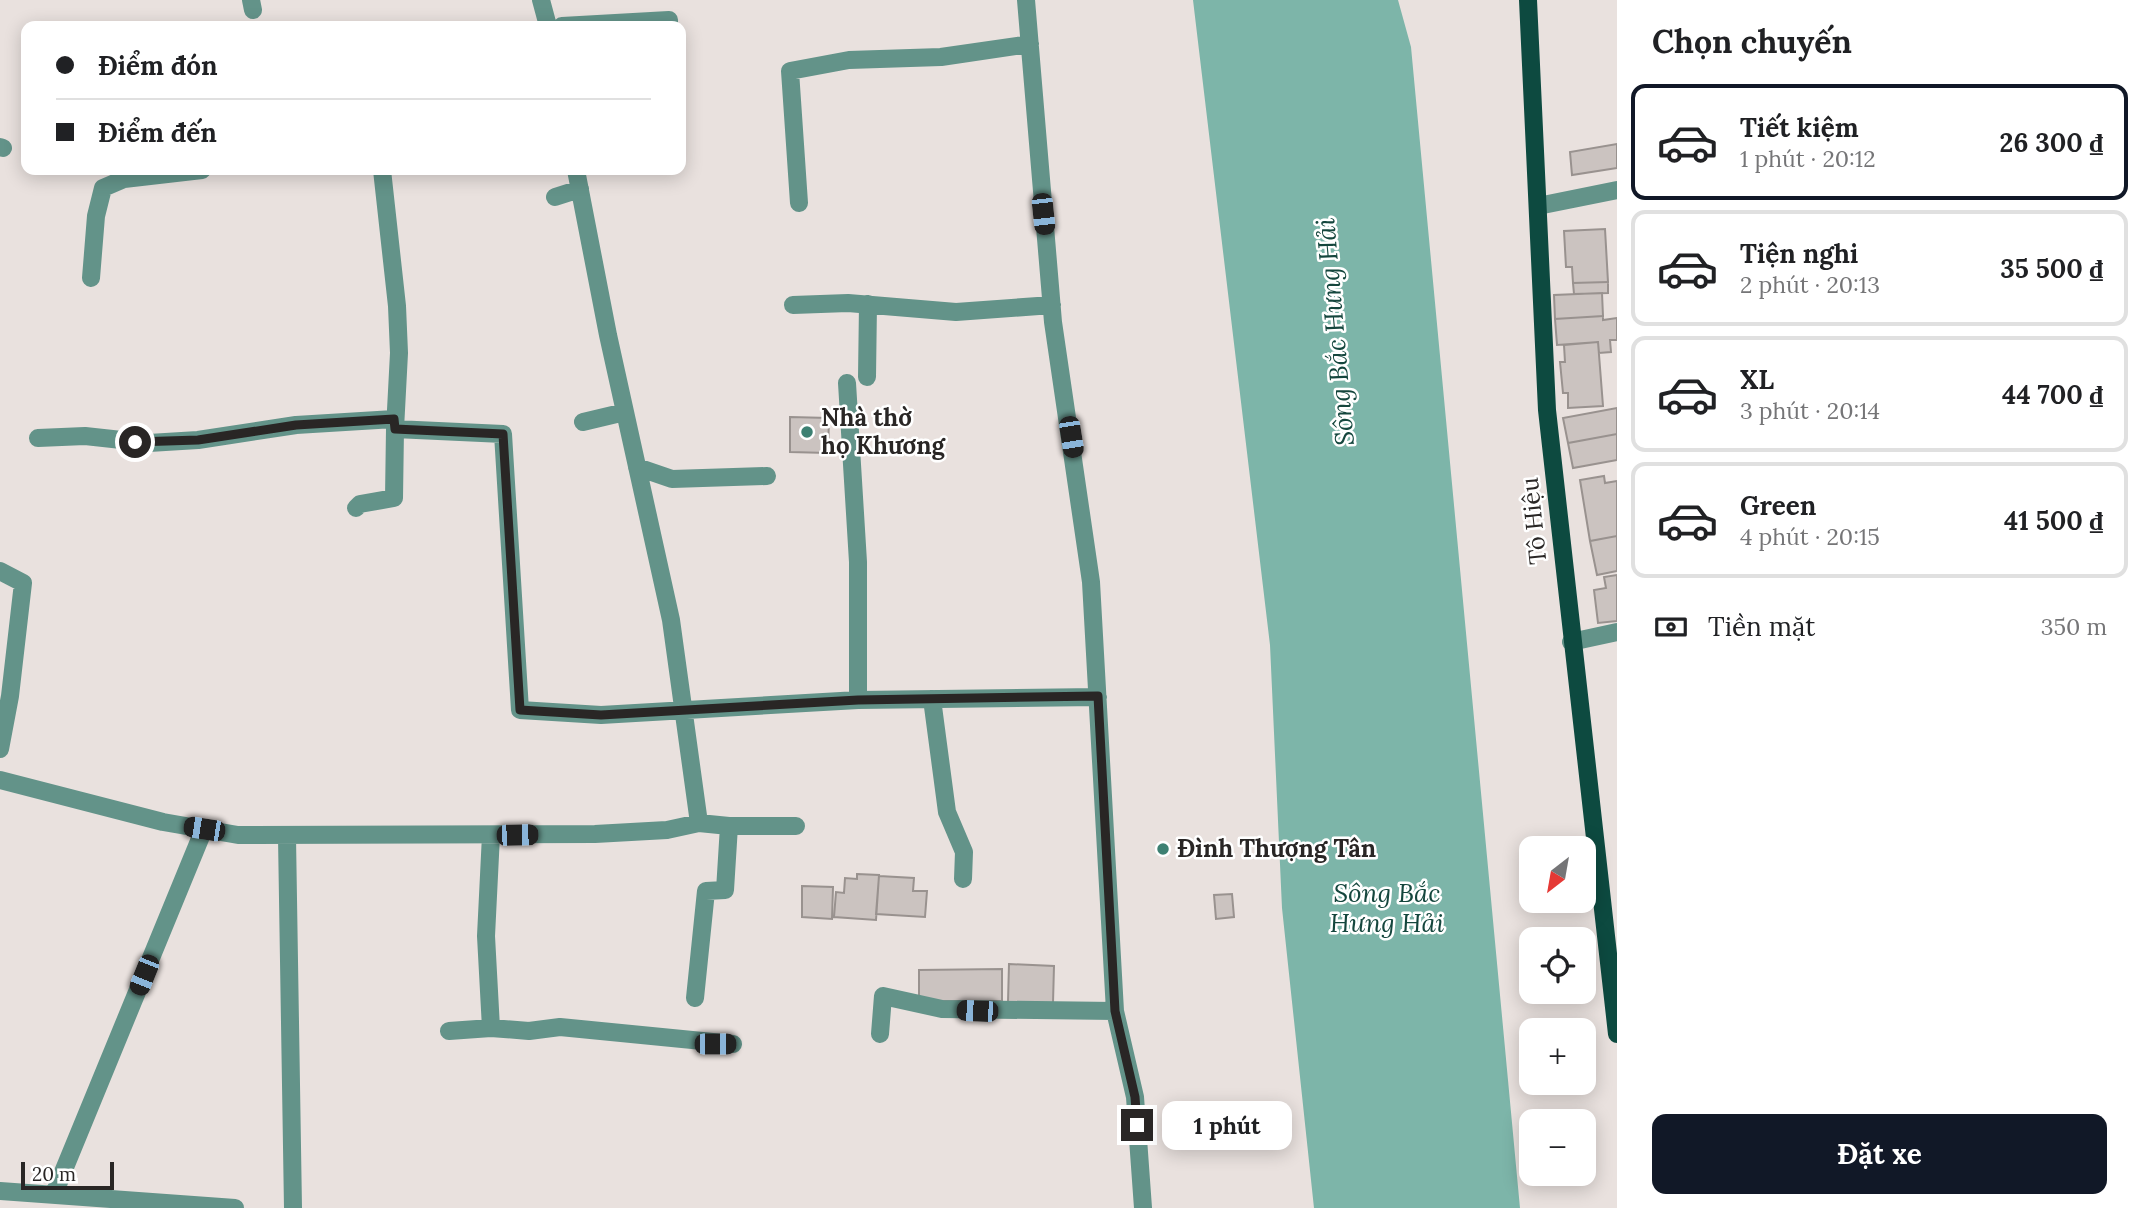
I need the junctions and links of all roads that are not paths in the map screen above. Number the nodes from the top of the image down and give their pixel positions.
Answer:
1 (541, 0) edge
2 (1026, 0) edge
3 (1528, 0) edge
4 (547, 21) edge
5 (650, 21) edge
6 (668, 21) edge
7 (1030, 44) junction
8 (159, 175) edge
9 (383, 175) edge
10 (577, 175) edge
11 (580, 189) junction
12 (1617, 190) edge
13 (555, 197) dead end
14 (799, 203) dead end
15 (1538, 206) junction
16 (91, 278) dead end
17 (868, 304) junction
18 (793, 305) dead end
19 (1052, 305) junction
20 (867, 377) dead end
21 (847, 383) dead end
22 (625, 412) junction
23 (583, 422) dead end
24 (394, 424) junction
25 (37, 438) dead end
26 (637, 467) junction
27 (767, 476) dead end
28 (356, 508) dead end
29 (0, 571) edge
30 (1617, 632) edge
31 (1571, 642) junction
32 (1098, 696) junction
33 (932, 699) junction
34 (858, 700) junction
35 (684, 710) junction
36 (0, 749) edge
37 (0, 780) edge
38 (698, 823) junction
39 (729, 826) junction
40 (796, 826) dead end
41 (204, 829) junction
42 (491, 835) junction
43 (288, 836) junction
44 (963, 879) dead end
45 (695, 998) dead end
46 (1615, 1005) edge
47 (1115, 1011) junction
48 (491, 1028) junction
49 (449, 1031) dead end
50 (880, 1034) dead end
51 (1617, 1034) edge
52 (733, 1044) dead end
53 (0, 1191) edge
54 (54, 1194) junction
55 (235, 1208) edge
56 (293, 1208) edge
57 (1143, 1208) edge

1 - 4 street
2 - 7 street
3 - 15 main road, Tô Hiệu
5 - 6 street
7 - 14 street
7 - 19 street
8 - 16 street
9 - 24 street
10 - 11 street
11 - 13 street
11 - 22 street
12 - 15 street
15 - 31 main road, Tô Hiệu
17 - 18 street
17 - 19 street
17 - 20 street
19 - 32 street
21 - 34 street
22 - 23 street
22 - 26 street
24 - 25 street
24 - 28 street
24 - 35 street
26 - 27 street
26 - 35 street
29 - 36 street
30 - 31 street
31 - 46 main road, Tô Hiệu
32 - 33 street
32 - 47 street
33 - 34 street
33 - 44 street
34 - 35 street
35 - 38 street
37 - 41 street
38 - 39 street
38 - 42 street
39 - 40 street
39 - 45 street
41 - 43 street
41 - 54 street
42 - 43 street
42 - 48 street
43 - 56 street
46 - 51 main road, Tô Hiệu
47 - 50 street
47 - 57 street
48 - 49 street
48 - 52 street
53 - 54 street
54 - 55 street

